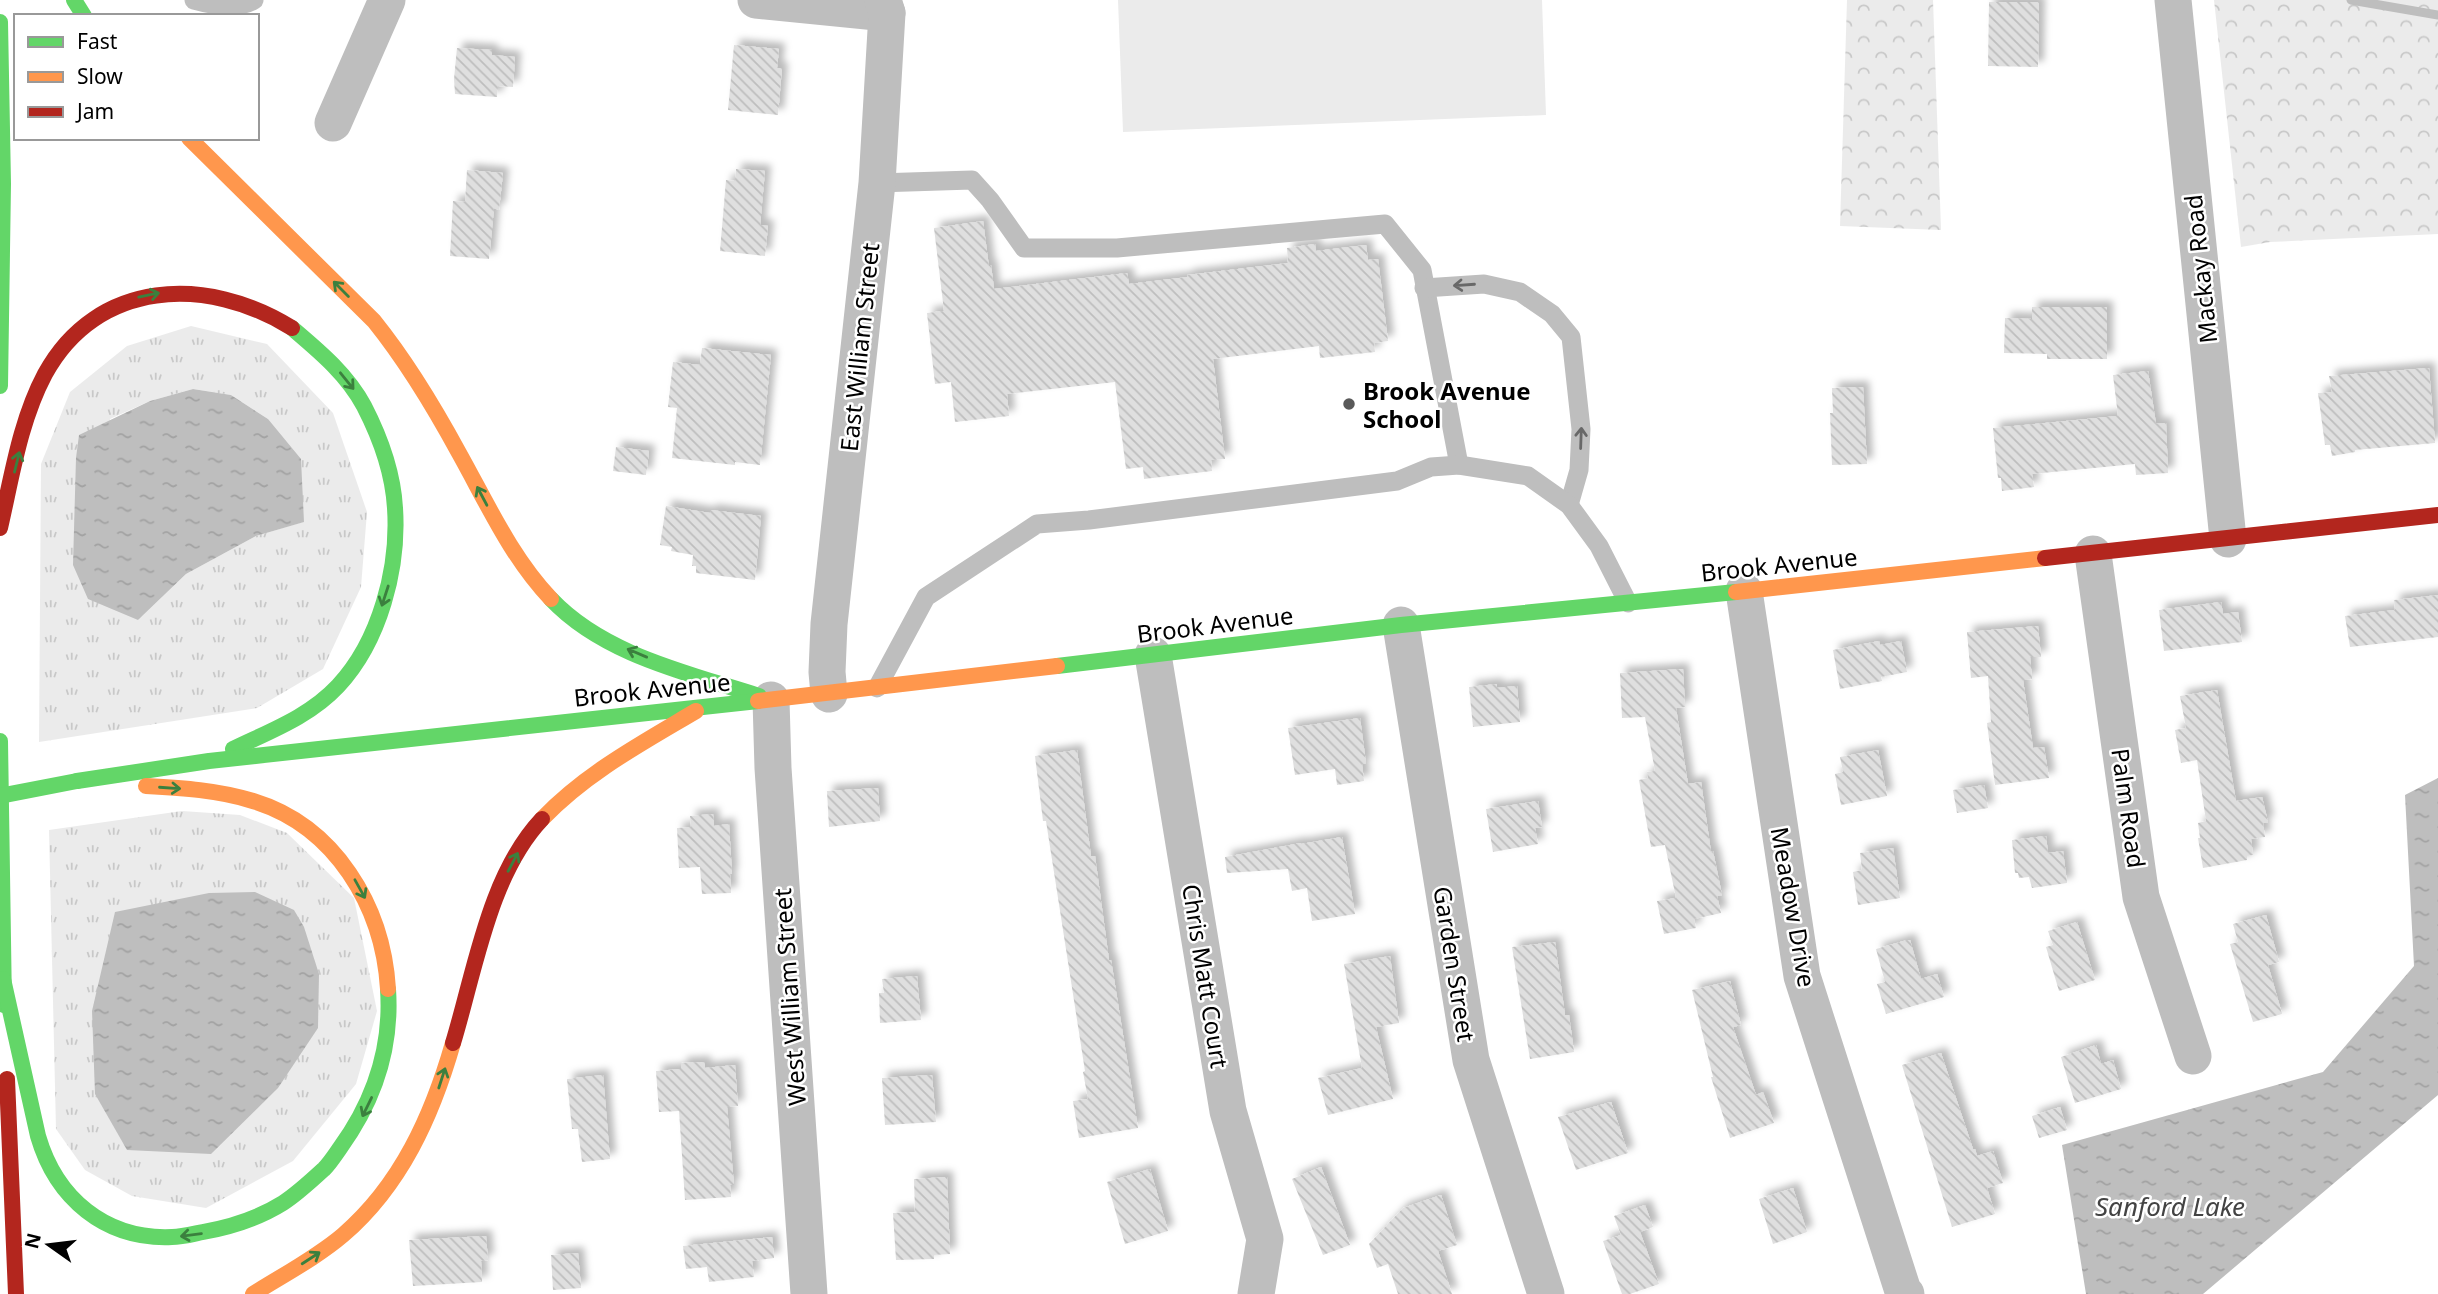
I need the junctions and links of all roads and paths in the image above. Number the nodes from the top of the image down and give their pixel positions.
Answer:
1 (194, 0) edge
2 (254, 0) edge
3 (387, 0) edge
4 (756, 0) edge
5 (2173, 0) edge
6 (885, 7) edge
7 (0, 22) edge
8 (332, 122) dead end
9 (191, 140) edge
10 (877, 183) junction
11 (1424, 288) junction
12 (0, 386) edge
13 (1459, 465) junction
14 (1569, 505) junction
15 (2438, 515) edge
16 (0, 528) edge
17 (2228, 539) junction
18 (2093, 554) junction
19 (1744, 591) junction
20 (1628, 603) junction
21 (1401, 625) junction
22 (1153, 655) junction
23 (877, 688) junction
24 (829, 694) junction
25 (771, 700) junction
26 (702, 708) junction
27 (0, 741) edge
28 (209, 761) junction
29 (77, 781) junction
30 (0, 796) edge
31 (3, 979) junction
32 (2193, 1056) dead end
33 (16, 1294) edge
34 (253, 1294) edge
35 (809, 1294) edge
36 (1256, 1294) edge
37 (1546, 1294) edge
38 (1906, 1294) edge

1 - 2 lane
3 - 8 street
4 - 6 street
5 - 17 street, Mackay Road
6 - 10 street, East William Street
7 - 12 main road
25 -> 9 main road
10 - 11 lane
10 - 24 street, East William Street
11 - 13 lane
14 -> 11 lane
13 - 14 lane
13 - 23 lane
14 - 20 lane
15 - 17 main road, Brook Avenue
16 -> 28 main road
17 - 18 main road, Brook Avenue
18 - 19 main road, Brook Avenue
18 - 32 street, Palm Road
19 - 20 main road, Brook Avenue
19 - 38 street, Meadow Drive
20 - 21 main road, Brook Avenue
21 - 22 main road, Brook Avenue
21 - 37 street, Garden Street
22 - 23 main road, Brook Avenue
22 - 36 street, Chris Matt Court
23 - 24 main road, Brook Avenue
24 - 25 main road, Brook Avenue
25 - 26 main road, Brook Avenue
25 - 35 street, West William Street
26 - 28 main road, Brook Avenue
34 -> 26 main road
27 - 31 main road
28 - 29 main road, Brook Avenue
29 - 30 main road, Brook Avenue, bridge
29 -> 31 main road
31 - 33 main road

